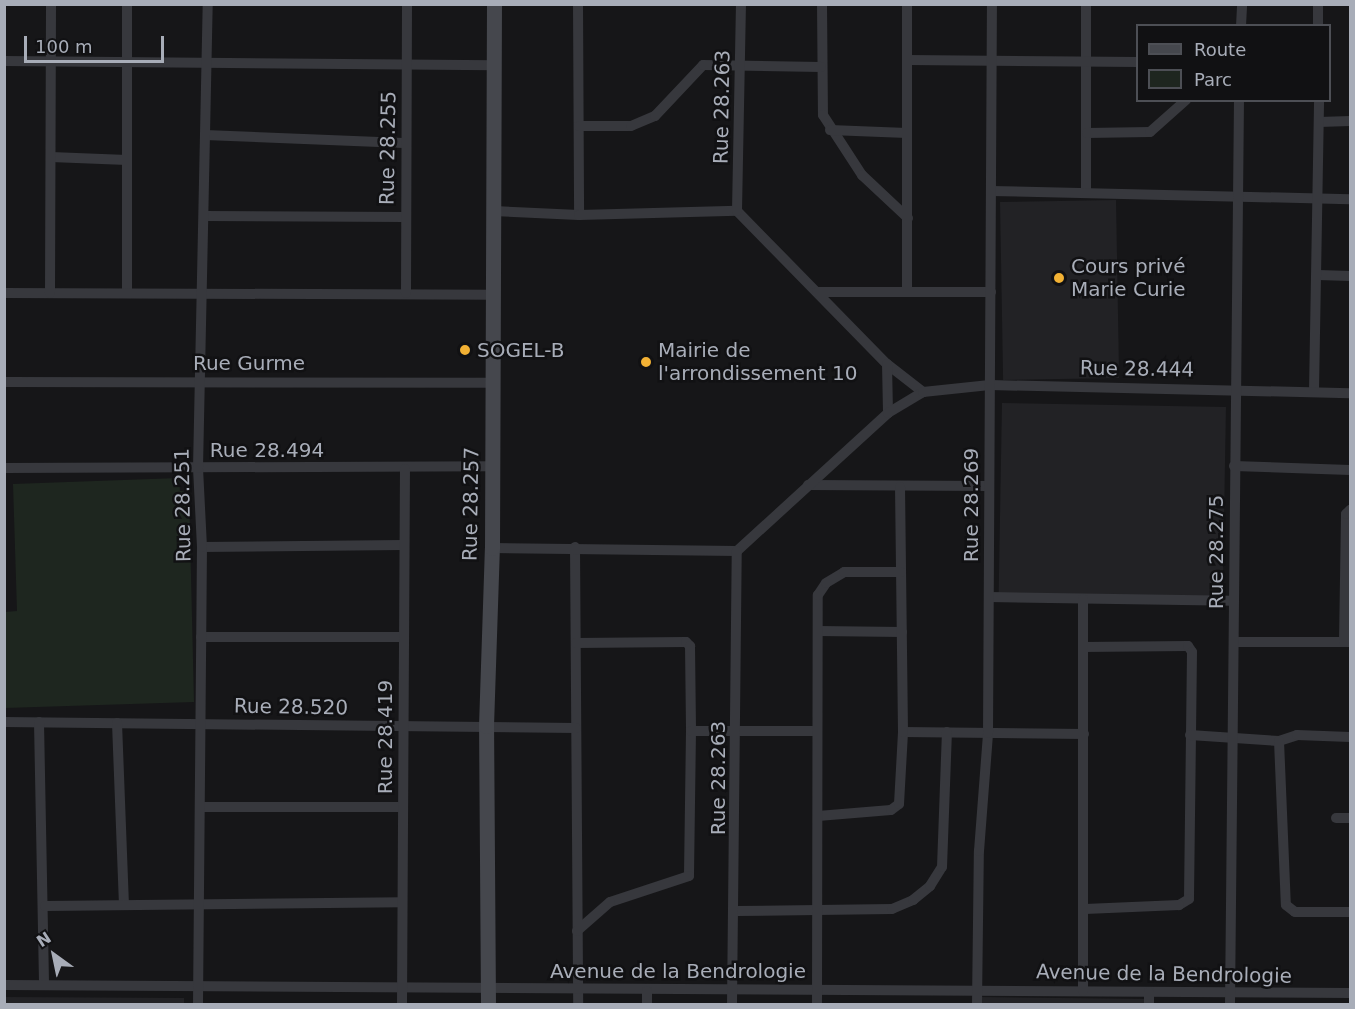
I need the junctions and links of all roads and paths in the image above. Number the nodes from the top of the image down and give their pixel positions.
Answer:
1 (51, 4) edge
2 (128, 4) edge
3 (208, 4) edge
4 (406, 4) edge
5 (494, 4) edge
6 (578, 4) edge
7 (741, 4) edge
8 (822, 4) edge
9 (907, 4) edge
10 (992, 4) edge
11 (1086, 4) edge
12 (1242, 4) edge
13 (1318, 4) edge
14 (1241, 24) edge
15 (1318, 24) edge
16 (992, 58) junction
17 (907, 60) junction
18 (4, 62) edge
19 (51, 62) junction
20 (1085, 62) junction
21 (1136, 62) edge
22 (127, 63) junction
23 (206, 63) junction
24 (741, 64) junction
25 (407, 65) junction
26 (495, 65) junction
27 (821, 68) junction
28 (1184, 102) edge
29 (1239, 102) edge
30 (1319, 102) edge
31 (1319, 122) junction
32 (1350, 122) edge
33 (579, 126) junction
34 (830, 130) junction
35 (907, 133) junction
36 (1087, 133) junction
37 (205, 135) junction
38 (404, 143) junction
39 (51, 157) junction
40 (127, 160) junction
41 (991, 190) junction
42 (1086, 191) junction
43 (1238, 195) junction
44 (1317, 199) junction
45 (1350, 200) edge
46 (737, 211) junction
47 (494, 212) junction
48 (579, 215) junction
49 (204, 216) junction
50 (405, 217) junction
51 (908, 218) junction
52 (1318, 275) junction
53 (1350, 276) edge
54 (907, 290) junction
55 (127, 292) junction
56 (817, 292) junction
57 (991, 292) junction
58 (4, 293) edge
59 (50, 293) junction
60 (406, 293) junction
61 (204, 295) junction
62 (494, 295) junction
63 (887, 364) junction
64 (201, 381) junction
65 (4, 382) edge
66 (493, 383) junction
67 (990, 385) junction
68 (1234, 389) junction
69 (1314, 391) junction
70 (923, 392) junction
71 (1350, 393) edge
72 (888, 413) junction
73 (493, 466) junction
74 (1234, 466) junction
75 (4, 468) edge
76 (198, 468) junction
77 (405, 469) junction
78 (1350, 470) edge
79 (808, 485) junction
80 (900, 486) junction
81 (989, 486) junction
82 (1350, 510) edge
83 (403, 545) junction
84 (202, 547) junction
85 (575, 547) junction
86 (492, 548) junction
87 (737, 551) junction
88 (901, 572) junction
89 (989, 597) junction
90 (1083, 599) junction
91 (1232, 601) junction
92 (818, 632) junction
93 (902, 632) junction
94 (201, 637) junction
95 (403, 637) junction
96 (1234, 642) junction
97 (1347, 642) edge
98 (576, 643) junction
99 (1083, 647) junction
100 (4, 722) edge
101 (39, 722) junction
102 (117, 723) junction
103 (201, 724) junction
104 (403, 726) junction
105 (486, 726) junction
106 (576, 728) junction
107 (691, 731) junction
108 (817, 731) junction
109 (736, 732) junction
110 (903, 732) junction
111 (947, 732) junction
112 (988, 733) junction
113 (1084, 734) junction
114 (1190, 735) junction
115 (1350, 737) edge
116 (1233, 740) junction
117 (1279, 741) junction
118 (200, 807) junction
119 (403, 807) junction
120 (818, 816) junction
121 (1336, 818) dead end
122 (1350, 818) edge
123 (402, 902) junction
124 (199, 904) junction
125 (124, 905) junction
126 (45, 906) junction
127 (1085, 909) junction
128 (820, 910) junction
129 (736, 911) junction
130 (1350, 912) edge
131 (578, 931) junction
132 (4, 985) edge
133 (44, 986) junction
134 (199, 986) junction
135 (402, 986) junction
136 (487, 988) junction
137 (578, 990) junction
138 (818, 990) junction
139 (977, 990) junction
140 (647, 991) junction
141 (1083, 991) junction
142 (732, 992) junction
143 (1149, 992) junction
144 (1350, 993) edge
145 (1229, 999) edge
146 (198, 1005) edge
147 (402, 1005) edge
148 (488, 1005) edge
149 (578, 1005) edge
150 (647, 1005) edge
151 (732, 1005) edge
152 (817, 1005) edge
153 (977, 1005) edge
154 (1149, 1005) edge

1 - 19 street
2 - 22 street
3 - 23 street, Rue 28.251
4 - 25 street, Rue 28.255
5 - 26 street, Rue 28.257
6 - 33 street
7 - 24 street, Rue 28.263
8 - 27 street
9 - 17 street
10 - 16 street, Rue 28.269
11 - 20 street
12 - 14 street
13 - 15 street
16 - 17 street
16 - 20 street
16 - 41 street, Rue 28.269
17 - 35 street
18 - 19 street
19 - 22 street
19 - 39 street
20 - 21 street
20 - 36 street
22 - 23 street
22 - 40 street
23 - 25 street
23 - 37 street, Rue 28.251
24 - 27 street
24 - 33 street
24 - 46 street, Rue 28.263
25 - 26 street
25 - 38 street, Rue 28.255
26 - 47 street, Rue 28.257
27 - 34 street
28 - 36 street
29 - 43 street, Rue 28.275
30 - 31 street
31 - 32 street
31 - 44 street
33 - 48 street
34 - 35 street
34 - 51 street
35 - 51 street
36 - 42 street
37 - 38 street
37 - 49 street, Rue 28.251
38 - 50 street, Rue 28.255
39 - 40 street
39 - 59 street
40 - 55 street
41 - 42 street
41 - 57 street, Rue 28.269
42 - 43 street
43 - 44 street
43 - 68 street, Rue 28.275
44 - 45 street
44 - 52 street
46 - 48 street
46 - 56 street
47 - 48 street
47 - 62 street, Rue 28.257
49 - 50 street
49 - 61 street, Rue 28.251
50 - 60 street, Rue 28.255
51 - 54 street
52 - 53 street
52 - 69 street
54 - 56 street
54 - 57 street
55 - 59 street
55 - 61 street
56 - 63 street
57 - 67 street, Rue 28.269
58 - 59 street
60 - 61 street
60 - 62 street
61 - 64 street, Rue 28.251
62 - 66 street, Rue 28.257
63 - 70 street
63 - 72 street
64 - 65 street, Rue Gurme
64 - 66 street, Rue Gurme
64 - 76 street, Rue 28.251
66 - 73 street, Rue 28.257
67 - 68 street, Rue 28.444
67 - 70 street, Rue 28.444
67 - 81 street, Rue 28.269
68 - 69 street, Rue 28.444
68 - 74 street, Rue 28.275
69 - 71 street, Rue 28.444
70 - 72 street
72 - 79 street
73 - 77 street, Rue 28.494
73 - 86 street, Rue 28.257
74 - 78 street
74 - 91 street, Rue 28.275
75 - 76 street, Rue 28.494
76 - 77 street, Rue 28.494
76 - 84 street, Rue 28.251
77 - 83 street, Rue 28.419
79 - 80 street
79 - 87 street
80 - 81 street
80 - 88 street
81 - 89 street, Rue 28.269
82 - 97 street
83 - 84 street
83 - 95 street, Rue 28.419
84 - 94 street, Rue 28.251
85 - 86 street
85 - 87 street
85 - 98 street
86 - 105 street, Rue 28.257
87 - 109 street, Rue 28.263
88 - 92 street
88 - 93 street
89 - 90 street
89 - 112 street, Rue 28.269
90 - 91 street
90 - 99 street
91 - 96 street, Rue 28.275
92 - 93 street
92 - 108 street
93 - 110 street
94 - 95 street
94 - 103 street, Rue 28.251
95 - 104 street, Rue 28.419
96 - 97 street
96 - 116 street, Rue 28.275
98 - 106 street
98 - 107 street
99 - 113 street
99 - 114 street
100 - 101 street, Rue 28.520
101 - 102 street, Rue 28.520
101 - 126 street
102 - 103 street, Rue 28.520
102 - 125 street
103 - 104 street, Rue 28.520
103 - 118 street, Rue 28.251
104 - 105 street, Rue 28.520
104 - 119 street, Rue 28.419
105 - 106 street, Rue 28.520
105 - 136 street, Rue 28.257
106 - 131 street
107 - 109 street
107 - 131 street
108 - 109 street
108 - 120 street
109 - 129 street, Rue 28.263
110 - 111 street
110 - 120 street
111 - 112 street
111 - 128 street
112 - 113 street
112 - 139 street, Rue 28.269
113 - 127 street
114 - 116 street
114 - 127 street
115 - 117 street
116 - 117 street
116 - 145 street, Rue 28.275
117 - 130 street
118 - 119 street
118 - 124 street, Rue 28.251
119 - 123 street, Rue 28.419
120 - 128 street
121 - 122 street
123 - 124 street
123 - 135 street, Rue 28.419
124 - 125 street
124 - 134 street, Rue 28.251
125 - 126 street
126 - 133 street
127 - 141 street
128 - 129 street
128 - 138 street
129 - 142 street, Rue 28.263
131 - 137 street
132 - 133 street, Avenue de la Bendrologie
133 - 134 street, Avenue de la Bendrologie
134 - 135 street, Avenue de la Bendrologie
134 - 146 street, Rue 28.251
135 - 136 street, Avenue de la Bendrologie
135 - 147 street, Rue 28.419
136 - 137 street, Avenue de la Bendrologie
136 - 148 street, Rue 28.257
137 - 140 street, Avenue de la Bendrologie
137 - 149 street
138 - 139 street, Avenue de la Bendrologie
138 - 142 street, Avenue de la Bendrologie
138 - 152 street
139 - 141 street, Avenue de la Bendrologie
139 - 153 street, Rue 28.269
140 - 142 street, Avenue de la Bendrologie
140 - 150 street
141 - 143 street, Avenue de la Bendrologie
142 - 151 street, Rue 28.263
143 - 145 street, Avenue de la Bendrologie
143 - 154 street
144 - 145 street, Avenue de la Bendrologie

